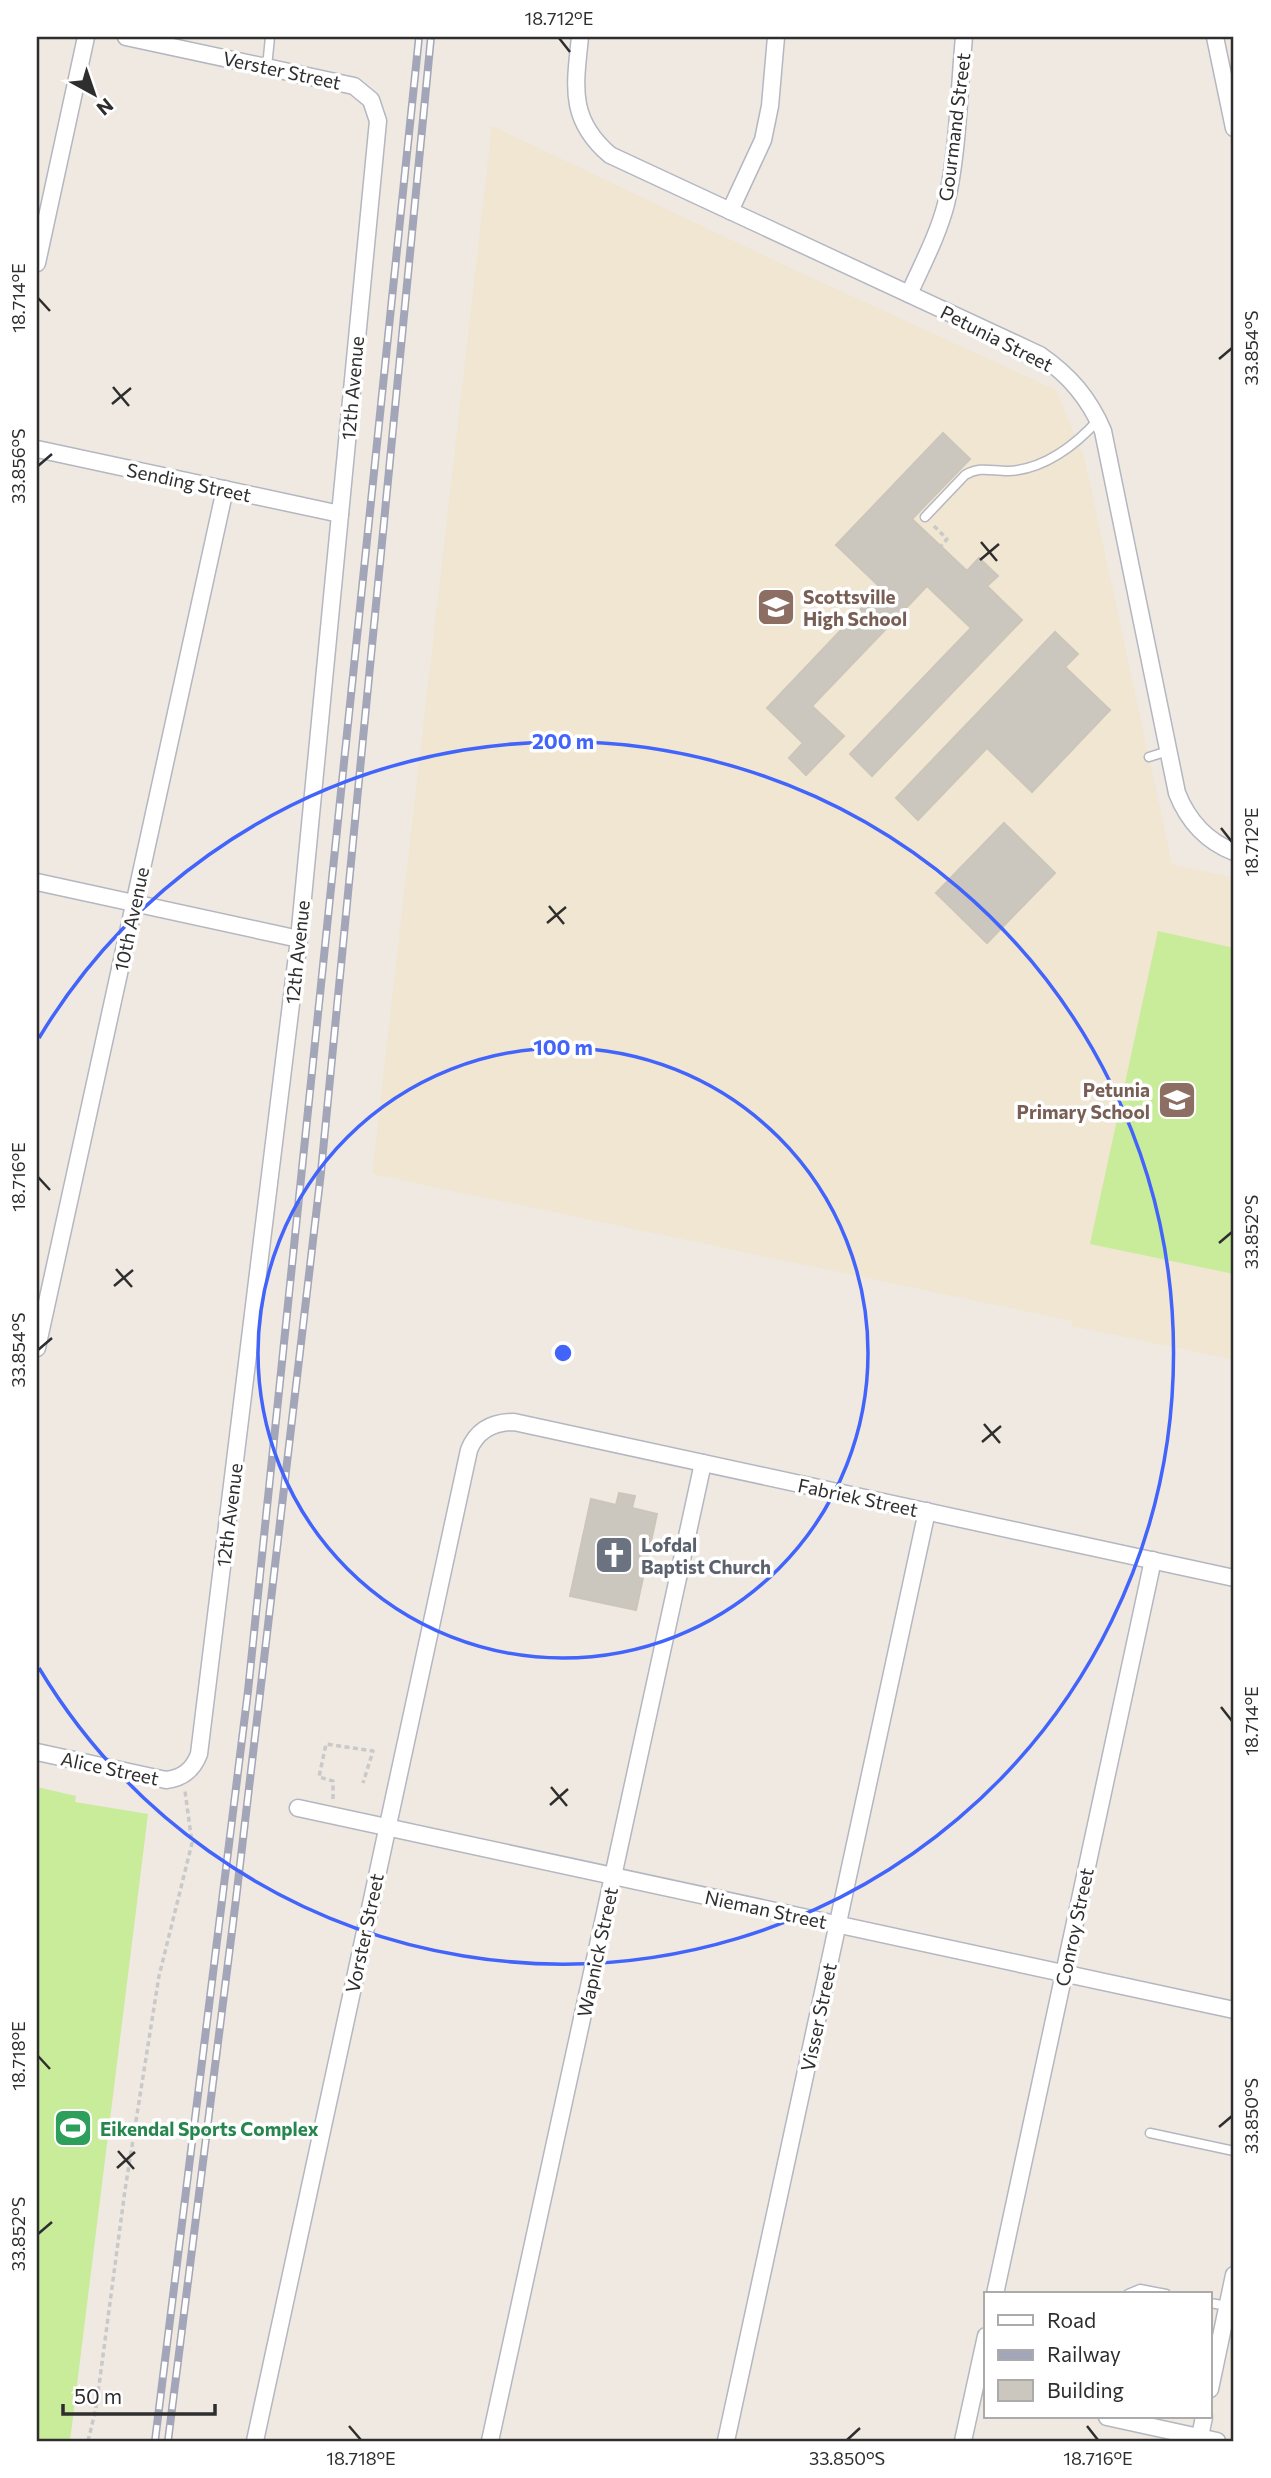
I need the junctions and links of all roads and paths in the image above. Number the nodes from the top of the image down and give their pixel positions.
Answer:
1 (86, 37) edge
2 (126, 37) edge
3 (270, 37) edge
4 (580, 37) edge
5 (776, 37) edge
6 (964, 37) edge
7 (1215, 37) edge
8 (267, 67) junction
9 (378, 121) joint
10 (1234, 128) edge
11 (730, 211) junction
12 (37, 263) edge
13 (909, 294) junction
14 (1098, 420) junction
15 (37, 449) edge
16 (225, 489) junction
17 (340, 514) junction
18 (925, 517) joint
19 (941, 546) dead end
20 (1168, 751) junction
21 (1149, 757) dead end
22 (1234, 852) edge
23 (37, 882) edge
24 (134, 903) junction
25 (299, 939) junction
26 (37, 1348) edge
27 (484, 1430) joint
28 (703, 1463) junction
29 (927, 1511) junction
30 (1153, 1560) junction
31 (1234, 1577) edge
32 (37, 1752) edge
33 (183, 1775) junction
34 (363, 1783) dead end
35 (298, 1808) dead end
36 (333, 1815) junction
37 (386, 1827) junction
38 (613, 1876) junction
39 (838, 1924) junction
40 (1064, 1973) junction
41 (1234, 2010) edge
42 (1150, 2133) dead end
43 (1234, 2151) edge
44 (1234, 2275) edge
45 (995, 2292) edge
46 (1133, 2292) edge
47 (1156, 2292) edge
48 (1212, 2303) edge
49 (1228, 2306) junction
50 (984, 2354) edge
51 (1213, 2355) edge
52 (980, 2389) edge
53 (1111, 2418) edge
54 (1204, 2418) edge
55 (1199, 2439) edge
56 (88, 2441) edge
57 (255, 2441) edge
58 (490, 2441) edge
59 (726, 2441) edge
60 (963, 2441) edge
61 (1217, 2441) edge

1 - 12 street
2 - 8 street, Verster Street
3 - 8 lane
4 - 11 street, Petunia Street
5 - 11 street
6 - 13 street, Gourmand Street
7 - 10 street
8 - 9 street, Verster Street
9 - 17 street, 12th Avenue
11 - 13 street, Petunia Street
13 - 14 street, Petunia Street
14 - 18 lane
14 - 20 street, Petunia Street
15 - 16 street, Sending Street
16 - 17 street, Sending Street
16 - 24 street, 10th Avenue
17 - 25 street, 12th Avenue
18 - 19 path
20 - 21 lane
20 - 22 street, Petunia Street
23 - 24 street
24 - 25 street
24 - 26 street, 10th Avenue
25 - 33 street, 12th Avenue
27 - 28 street, Fabriek Street
27 - 37 street, Vorster Street
28 - 29 street, Fabriek Street
28 - 38 street, Wapnick Street
29 - 30 street, Fabriek Street
29 - 39 street, Visser Street
30 - 31 street, Fabriek Street
30 - 40 street, Conroy Street
32 - 33 street, Alice Street
33 - 56 path
34 - 36 path
35 - 36 street, Nieman Street
36 - 37 street, Nieman Street
37 - 38 street, Nieman Street
37 - 57 street, Vorster Street
38 - 39 street, Nieman Street
38 - 58 street, Wapnick Street
39 - 40 street, Nieman Street
39 - 59 street, Visser Street
40 - 41 street, Nieman Street
40 - 45 street, Conroy Street
42 - 43 lane
44 - 49 street
46 - 47 lane
48 - 49 lane
49 - 51 street
50 - 52 street
52 - 60 street
53 - 55 street
54 - 55 street
55 - 61 street

